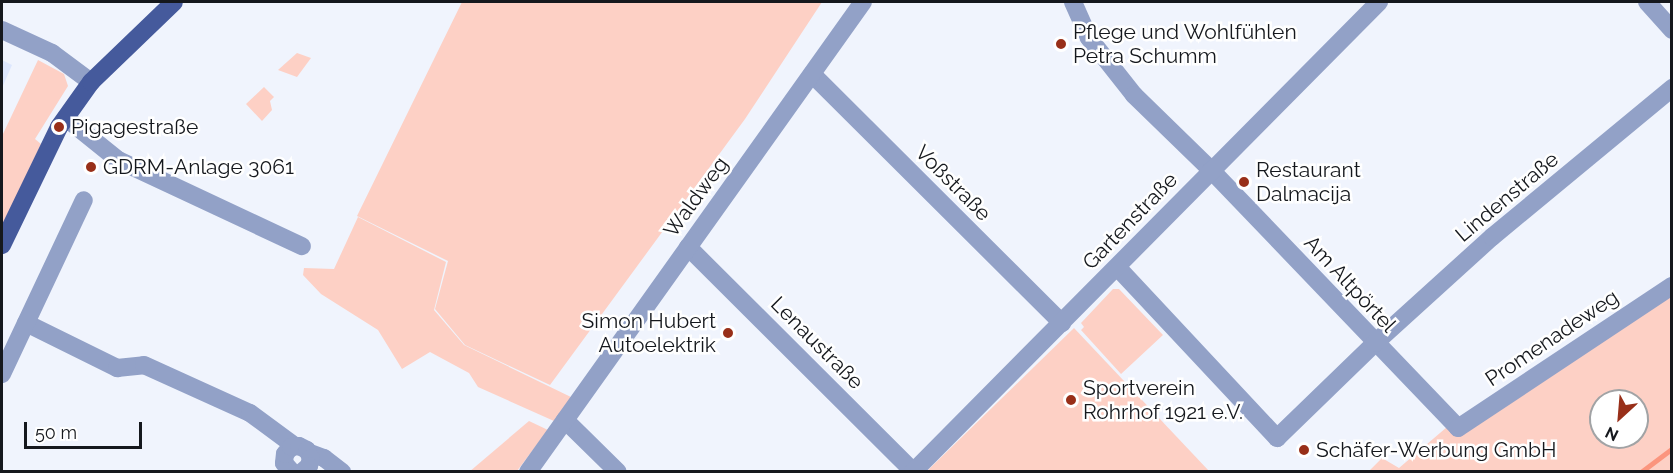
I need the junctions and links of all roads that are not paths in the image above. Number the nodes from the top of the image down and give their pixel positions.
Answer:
1 (174, 2) edge
2 (863, 2) edge
3 (1073, 2) edge
4 (1379, 2) edge
5 (1647, 2) edge
6 (2, 30) edge
7 (1671, 30) edge
8 (812, 74) junction
9 (91, 82) junction
10 (1671, 88) edge
11 (66, 118) junction
12 (1210, 170) junction
13 (84, 200) dead end
14 (2, 245) edge
15 (302, 246) dead end
16 (688, 247) junction
17 (1118, 267) junction
18 (1671, 286) edge
19 (26, 323) junction
20 (1062, 323) junction
21 (1375, 343) junction
22 (2, 374) edge
23 (566, 420) junction
24 (1458, 428) joint
25 (302, 450) junction
26 (292, 471) edge
27 (302, 471) edge
28 (342, 471) edge
29 (528, 471) edge
30 (618, 471) edge
31 (913, 471) edge

1 - 9 main road
2 - 8 street, Waldweg
3 - 12 street, Am Altpörtel
4 - 12 street, Gartenstraße
5 - 7 street
6 - 9 street
8 - 16 street, Waldweg
8 - 20 street, Voßstraße
9 - 11 main road
10 - 21 street, Lindenstraße
11 - 14 main road
11 - 15 street
12 - 17 street, Gartenstraße
12 - 21 street, Am Altpörtel
13 - 19 street
16 - 23 street, Waldweg
16 - 31 street, Lenaustraße
17 - 20 street, Gartenstraße
17 - 21 street, Lindenstraße
18 - 24 street, Promenadeweg
19 - 22 street
19 - 25 street
20 - 31 street, Gartenstraße
21 - 24 street, Am Altpörtel
23 - 29 street, Waldweg
23 - 30 street
25 - 26 street
25 - 27 street
25 - 28 street

